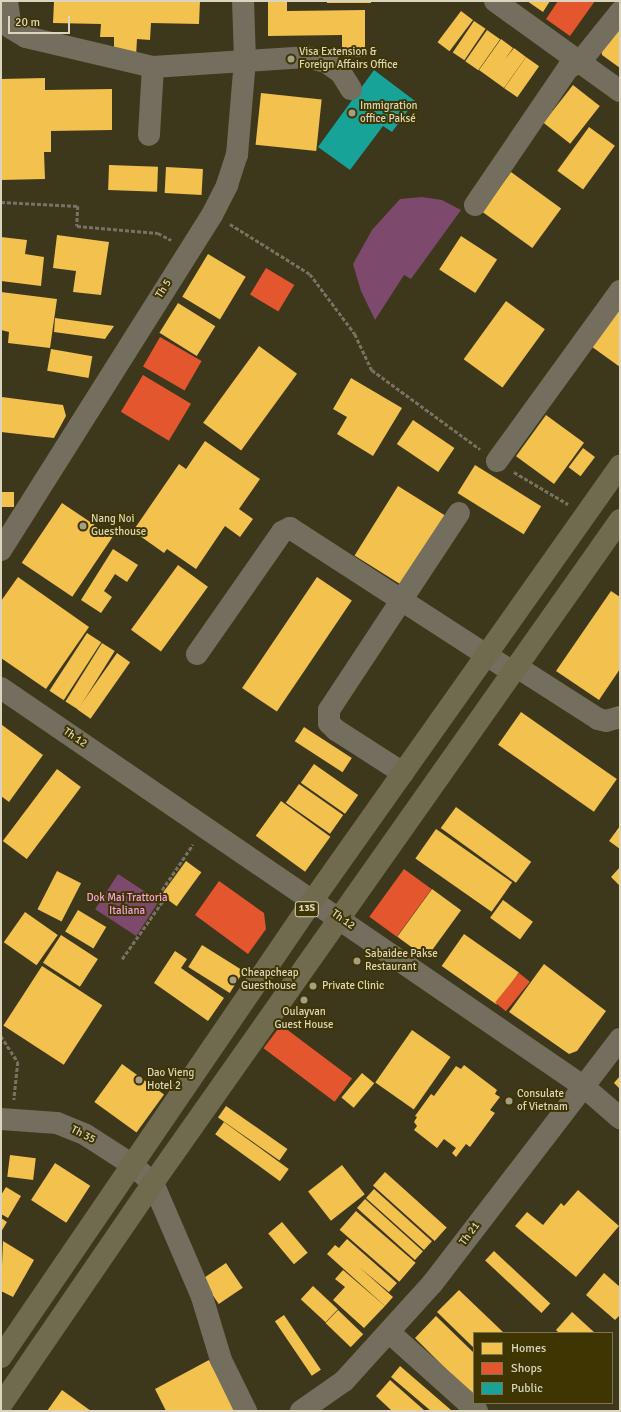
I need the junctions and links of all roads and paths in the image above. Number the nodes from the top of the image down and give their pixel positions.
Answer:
1 (7, 1) edge
2 (243, 1) edge
3 (495, 1) edge
4 (620, 12) edge
5 (245, 60) junction
6 (580, 62) junction
7 (153, 67) junction
8 (351, 89) dead end
9 (620, 91) edge
10 (149, 135) dead end
11 (1, 202) edge
12 (475, 205) dead end
13 (212, 215) junction
14 (190, 249) junction
15 (620, 291) edge
16 (497, 461) junction
17 (618, 472) edge
18 (459, 513) dead end
19 (584, 514) junction
20 (620, 520) edge
21 (1, 550) edge
22 (400, 599) junction
23 (198, 654) dead end
24 (487, 654) junction
25 (515, 670) junction
26 (1, 688) edge
27 (620, 717) edge
28 (403, 772) junction
29 (205, 827) junction
30 (313, 900) junction
31 (340, 919) junction
32 (122, 959) dead end
33 (1, 1036) edge
34 (620, 1039) edge
35 (583, 1086) junction
36 (7, 1118) edge
37 (620, 1118) edge
38 (131, 1164) junction
39 (153, 1184) junction
40 (390, 1333) junction
41 (1, 1357) edge
42 (1, 1405) edge
43 (246, 1411) edge
44 (301, 1411) edge
45 (477, 1411) edge

1 - 7 street
2 - 5 street, Th 5
3 - 6 street
4 - 6 street
5 - 7 street
5 - 8 street
5 - 13 street, Th 5
6 - 9 street
6 - 12 street
7 - 10 street
11 - 14 path
13 - 14 street, Th 5
13 - 16 path
14 - 21 street, Th 5
15 - 16 street
16 - 19 path
17 - 19 highway, 13S
18 - 22 street
19 - 24 highway, 13S
20 - 25 highway
22 - 23 street
22 - 24 street
22 - 28 street
24 - 25 street
24 - 28 highway, 13S
25 - 27 street
25 - 31 highway
26 - 29 street, Th 12
28 - 30 highway, 13S
29 - 30 street, Th 12
29 - 32 path
30 - 31 street, Th 12
30 - 38 highway, 13S
31 - 35 street, Th 12
31 - 39 highway
33 - 36 path
34 - 35 street, Th 21
35 - 37 street, Th 12
35 - 40 street, Th 21
36 - 38 street, Th 35
38 - 39 street, Th 35
38 - 41 highway, 13S
39 - 42 highway
39 - 43 street
40 - 44 street, Th 21
40 - 45 street

